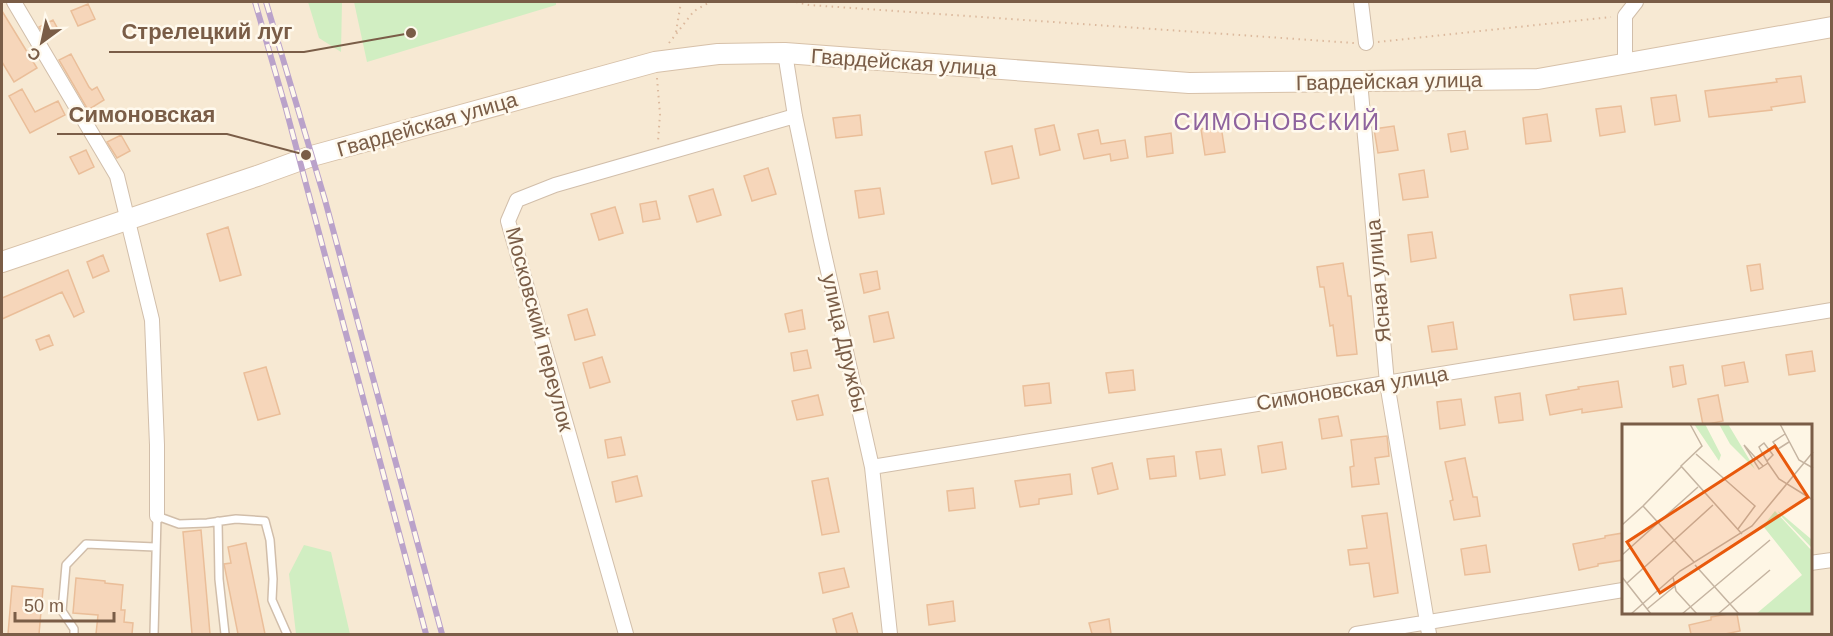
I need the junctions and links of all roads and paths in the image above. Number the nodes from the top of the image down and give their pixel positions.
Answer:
1 (14, 2) edge
2 (681, 2) edge
3 (796, 2) edge
4 (1360, 2) edge
5 (1636, 2) edge
6 (1625, 16) junction
7 (1832, 27) edge
8 (675, 34) dead end
9 (1366, 43) junction
10 (785, 53) junction
11 (1625, 63) junction
12 (1360, 81) junction
13 (795, 116) junction
14 (126, 219) junction
15 (2, 262) edge
16 (1832, 310) edge
17 (1387, 382) junction
18 (872, 466) junction
19 (157, 516) junction
20 (218, 521) junction
21 (155, 547) junction
22 (1832, 560) edge
23 (1812, 563) edge
24 (1622, 590) edge
25 (1428, 629) edge
26 (74, 634) edge
27 (154, 634) edge
28 (225, 634) edge
29 (287, 634) edge
30 (626, 634) edge
31 (890, 634) edge
32 (1356, 634) edge

1 - 14 street
2 - 8 path
3 - 9 path, Гвардейская улица
4 - 9 street
5 - 6 street
6 - 9 path, Гвардейская улица
6 - 11 street
7 - 11 street, Гвардейская улица
10 - 12 street, Гвардейская улица
10 - 13 street, улица Дружбы
10 - 14 street, Гвардейская улица
11 - 12 street, Гвардейская улица
12 - 17 street, Ясная улица
13 - 18 street, улица Дружбы
13 - 30 street, Московский переулок
14 - 15 street, Гвардейская улица
14 - 19 street
16 - 17 street, Симоновская улица
17 - 18 street, Симоновская улица
17 - 25 street, Ясная улица
18 - 31 street, улица Дружбы
19 - 20 lane
19 - 21 lane
20 - 28 lane
20 - 29 lane
21 - 26 lane
21 - 27 lane
22 - 23 street
24 - 25 street
25 - 32 street

